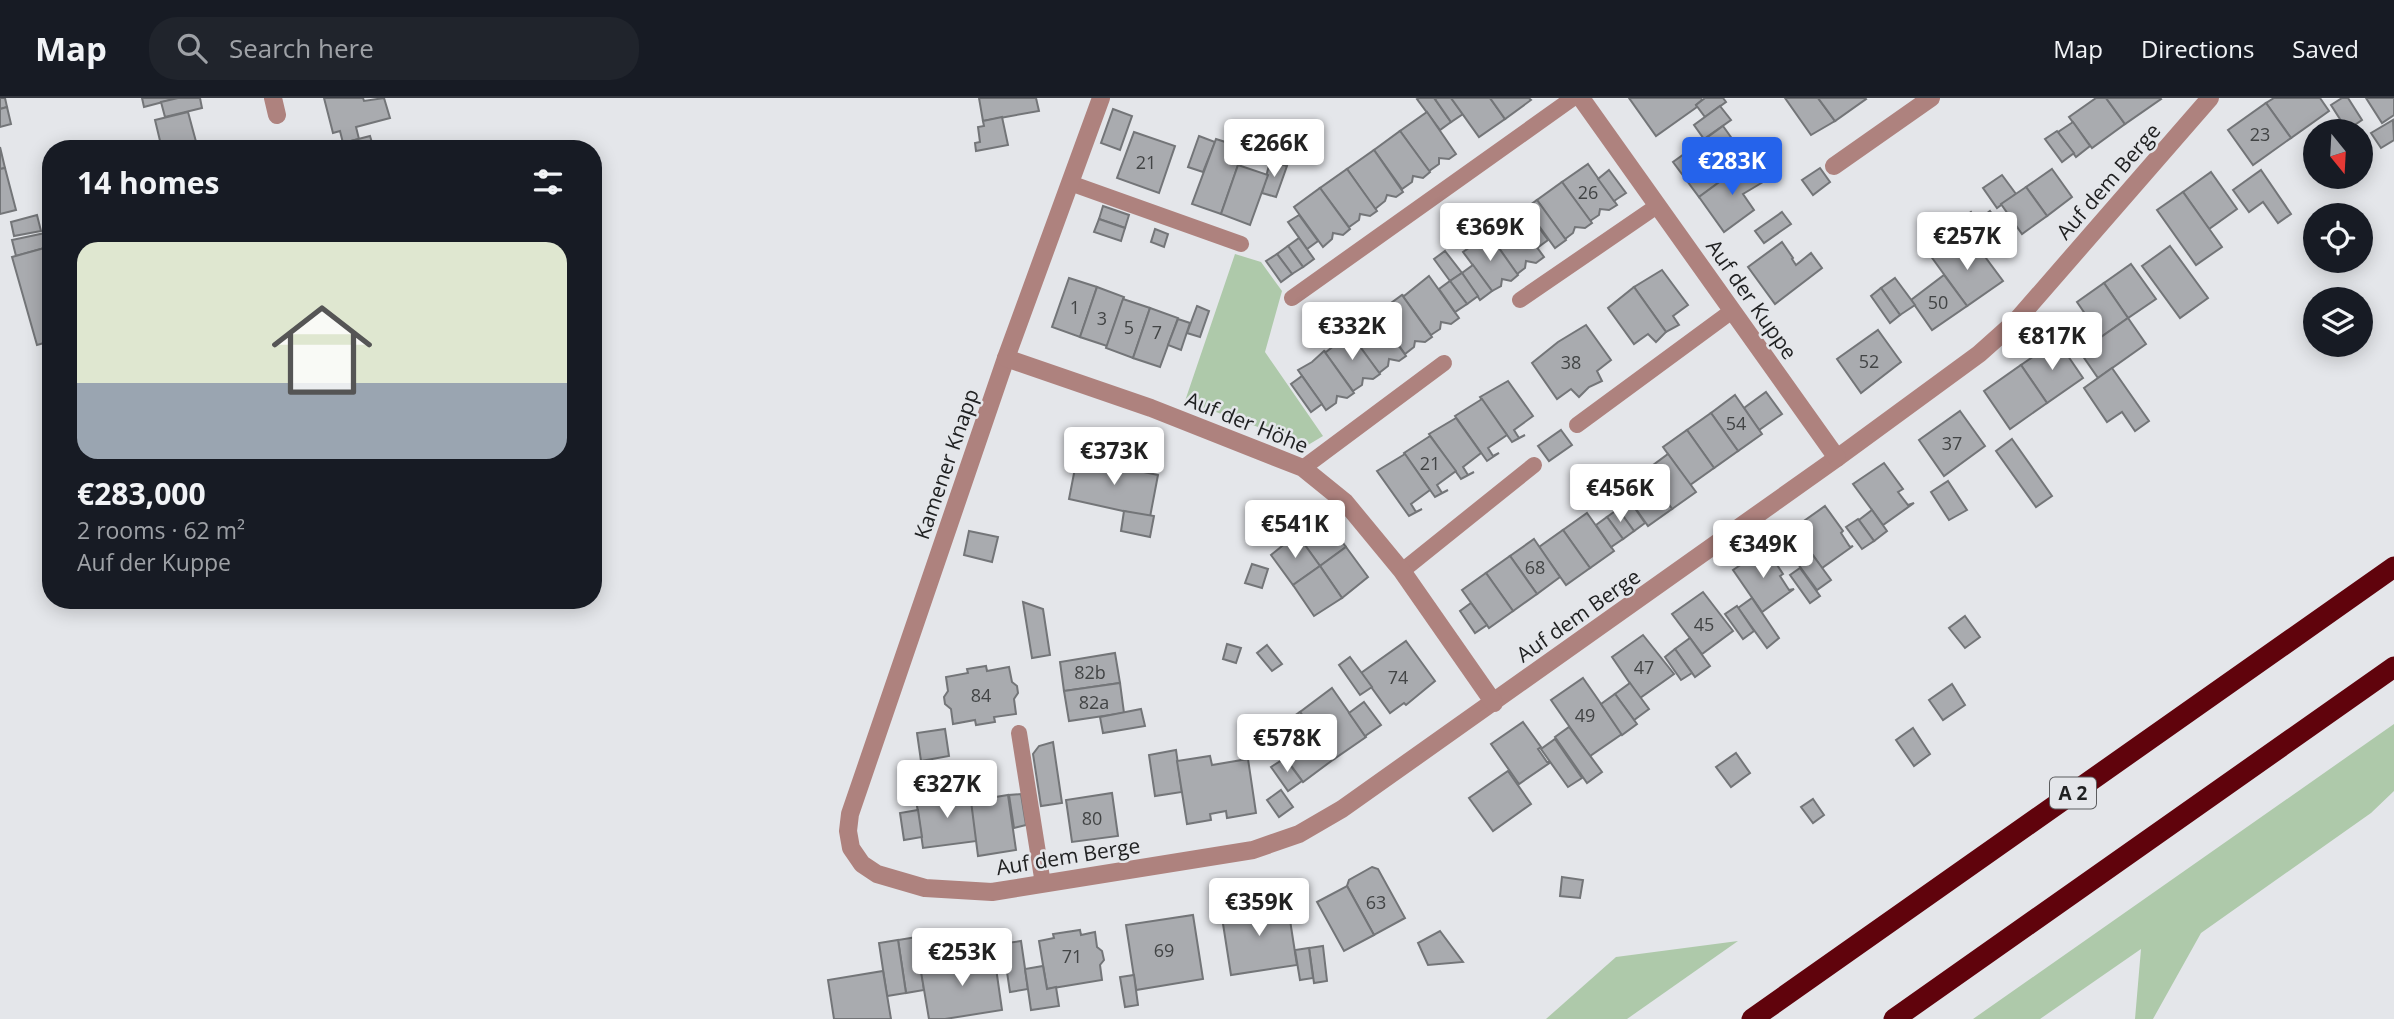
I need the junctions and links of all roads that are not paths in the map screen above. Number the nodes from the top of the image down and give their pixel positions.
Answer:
1 (1101, 98) edge
2 (1573, 98) edge
3 (1581, 98) edge
4 (1931, 98) edge
5 (2210, 98) edge
6 (1834, 166) dead end
7 (1070, 183) junction
8 (1657, 206) junction
9 (1241, 244) dead end
10 (1292, 298) dead end
11 (1520, 300) dead end
12 (1732, 311) junction
13 (1006, 358) junction
14 (1444, 363) dead end
15 (1577, 425) dead end
16 (1837, 458) junction
17 (1534, 465) dead end
18 (1303, 468) junction
19 (2394, 567) edge
20 (1402, 571) junction
21 (2394, 667) edge
22 (1494, 703) junction
23 (1019, 733) dead end
24 (852, 848) joint
25 (1043, 884) junction
26 (1752, 1019) edge
27 (1894, 1019) edge

1 - 7 street, Kamener Knapp
2 - 10 lane
3 - 8 street, Auf der Kuppe
4 - 6 street
5 - 16 street, Auf dem Berge
7 - 9 lane
7 - 13 street, Kamener Knapp
8 - 11 lane
8 - 12 street, Auf der Kuppe
12 - 15 lane
12 - 16 street, Auf der Kuppe
13 - 18 street, Auf der Höhe
13 - 24 street, Kamener Knapp
14 - 18 lane
16 - 22 street, Auf dem Berge
17 - 20 lane
18 - 20 street, Auf der Höhe
19 - 26 highway, A 2
20 - 22 street, Auf der Höhe
21 - 27 highway
22 - 25 street, Auf dem Berge
23 - 25 lane
24 - 25 street, Auf dem Berge

